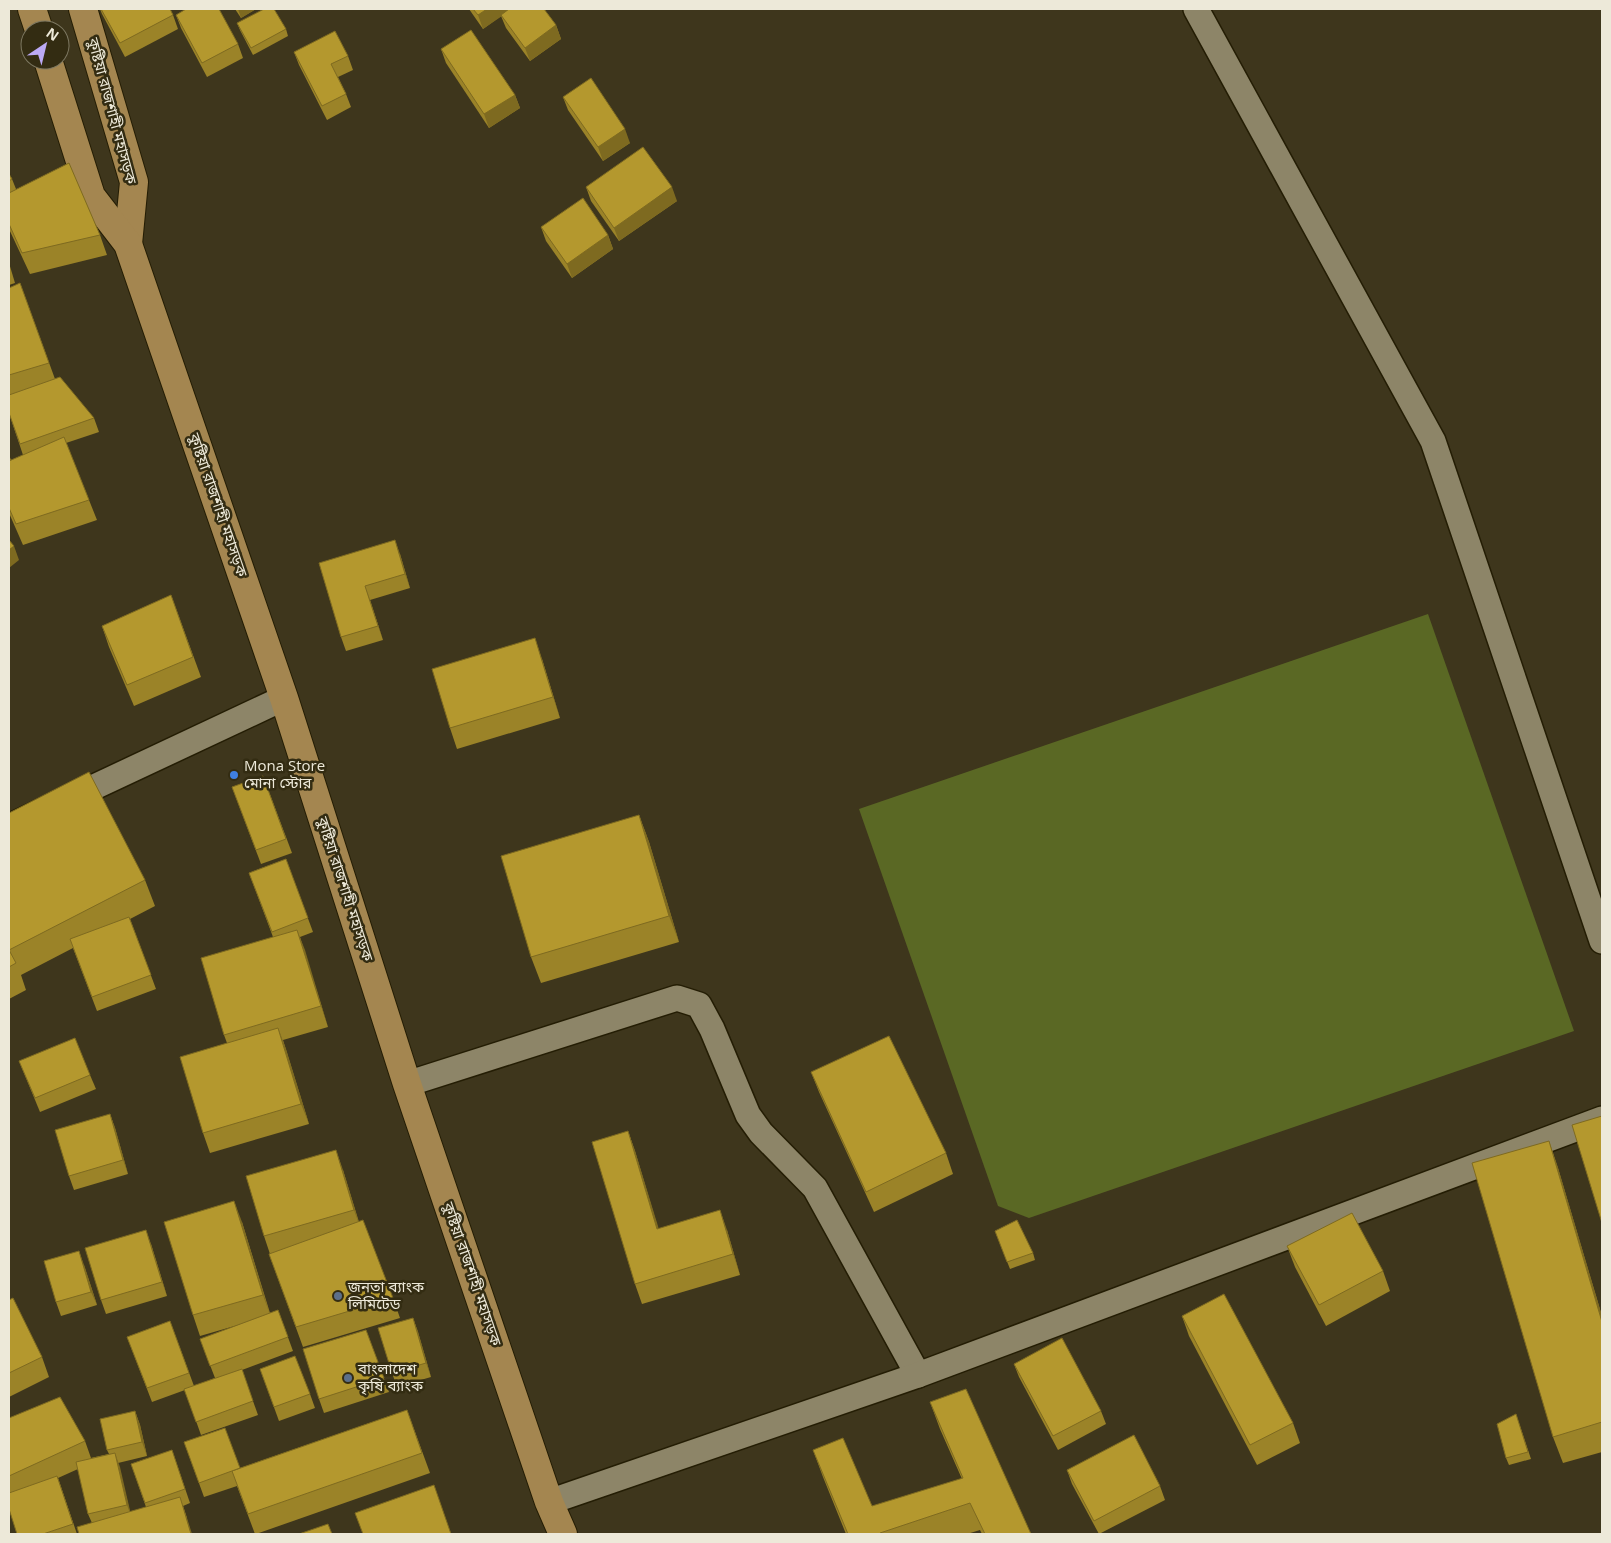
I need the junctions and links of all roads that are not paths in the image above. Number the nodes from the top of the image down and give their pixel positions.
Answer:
1 (83, 9) edge
2 (1196, 9) edge
3 (51, 70) edge
4 (128, 244) junction
5 (284, 698) junction
6 (9, 827) edge
7 (1602, 941) edge
8 (407, 1084) junction
9 (1602, 1120) edge
10 (918, 1375) junction
11 (549, 1502) junction
12 (563, 1534) edge

1 - 4 highway, কুষ্টিয়া রাজশাহী মহাসড়ক
2 - 7 street
3 - 4 highway, কুষ্টিয়া রাজশাহী মহাসড়ক
4 - 5 highway, কুষ্টিয়া রাজশাহী মহাসড়ক
5 - 6 street
5 - 8 highway, কুষ্টিয়া রাজশাহী মহাসড়ক
8 - 10 street
8 - 11 highway, কুষ্টিয়া রাজশাহী মহাসড়ক
9 - 10 street
10 - 11 street
11 - 12 highway, কুষ্টিয়া রাজশাহী মহাসড়ক

